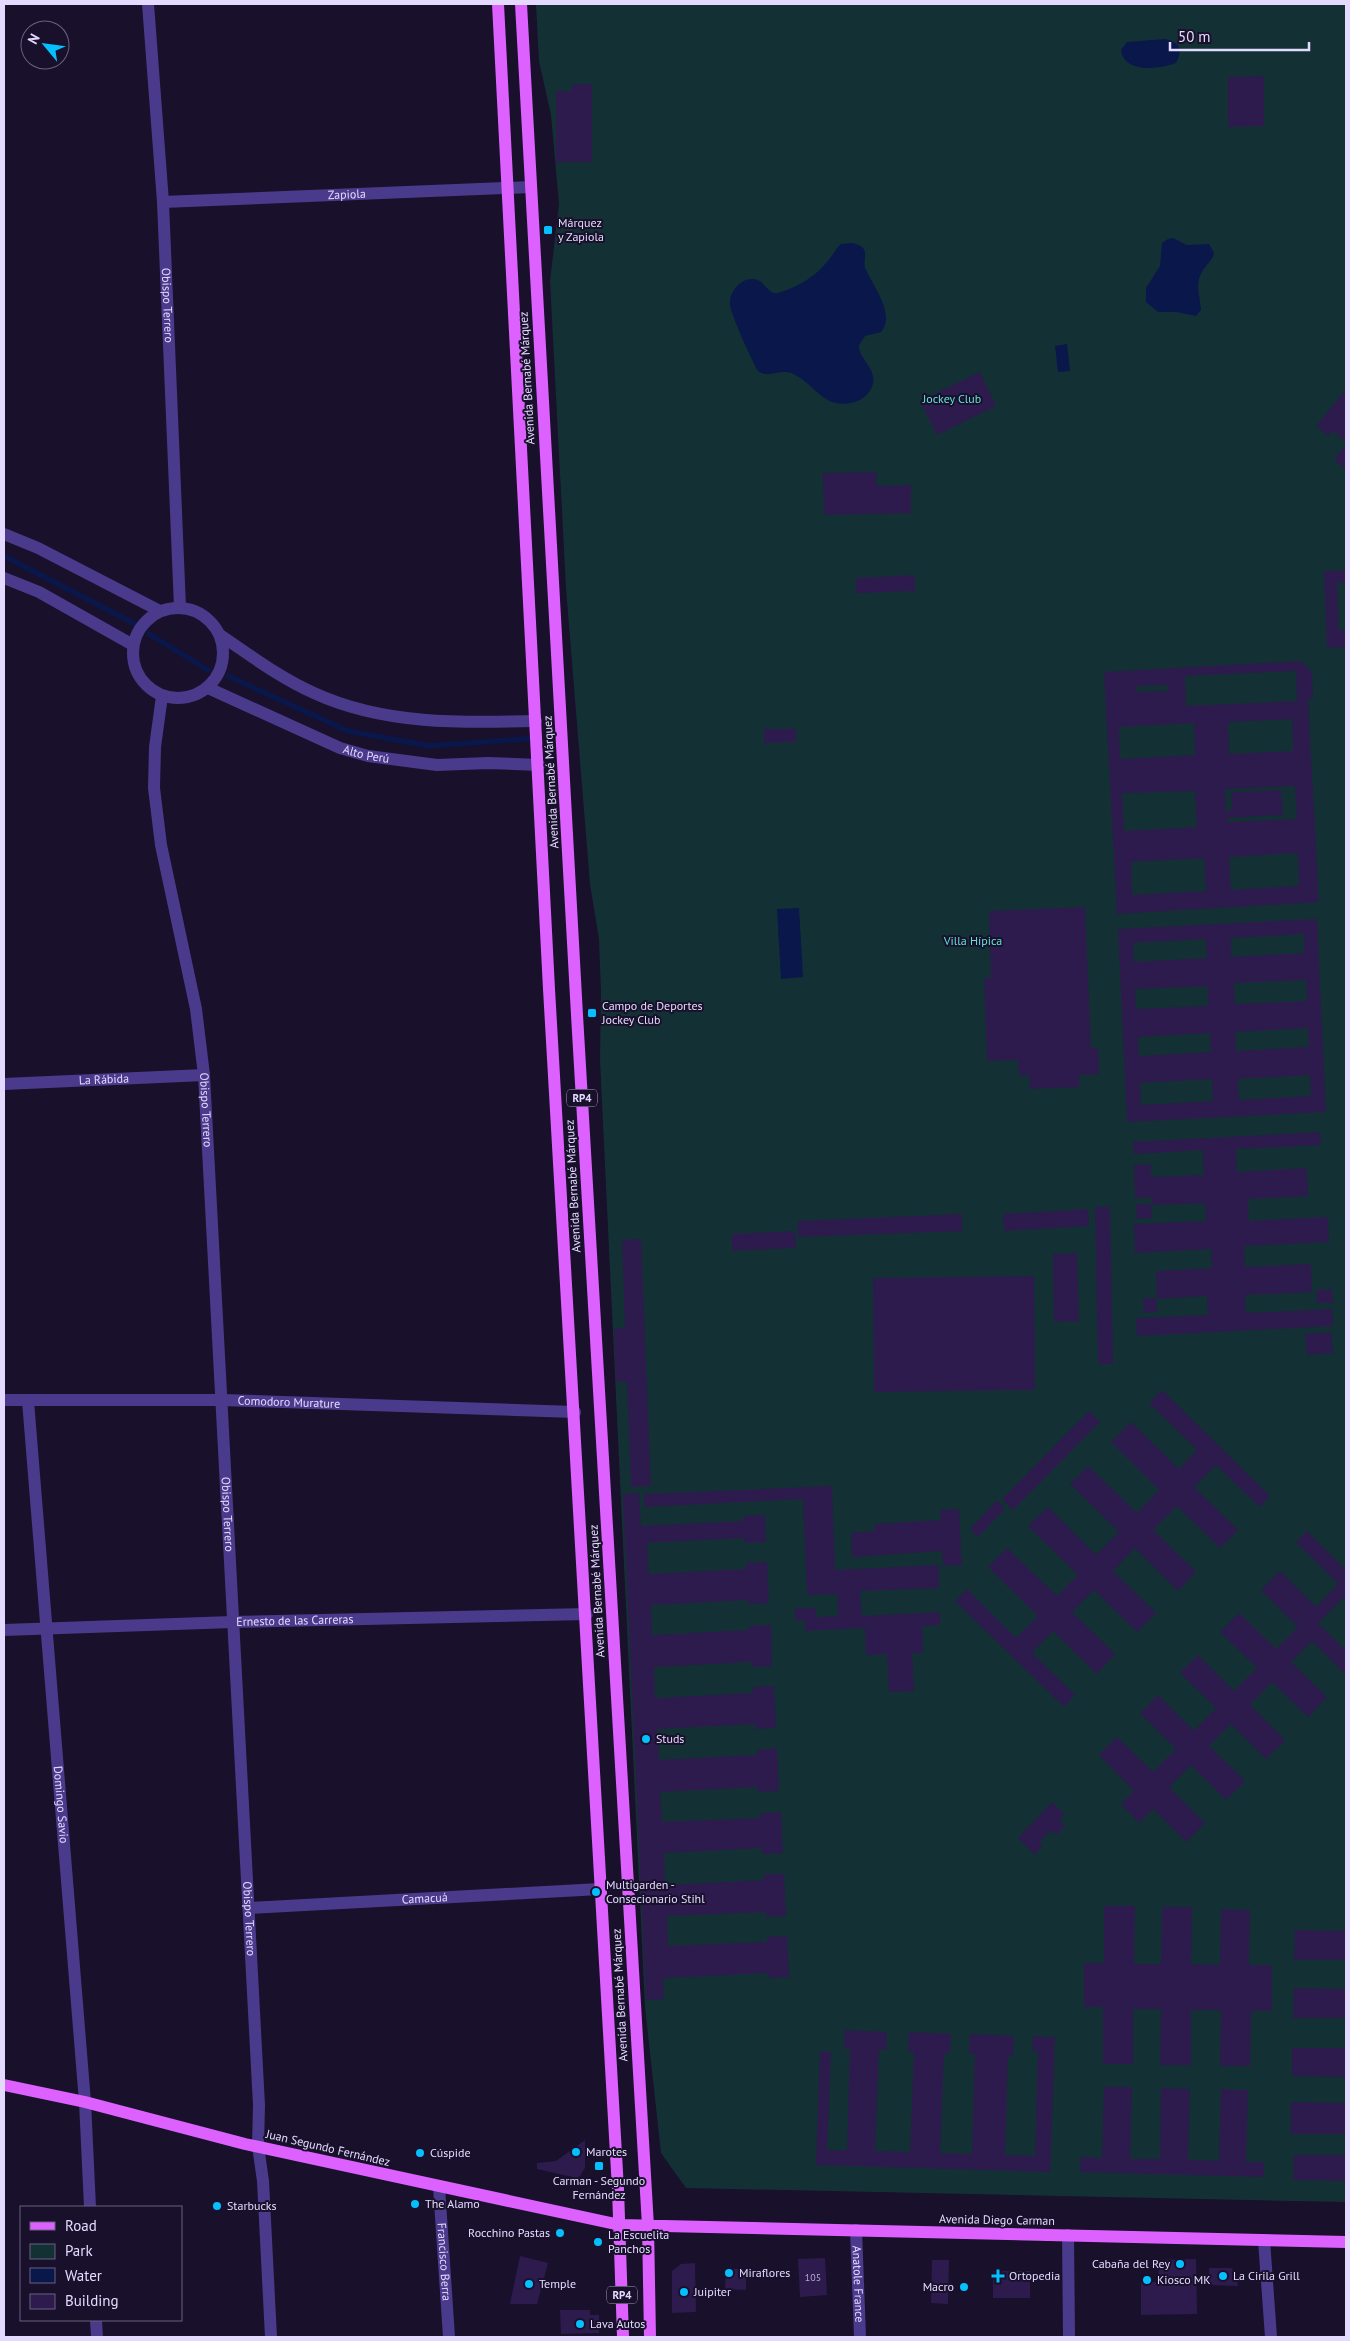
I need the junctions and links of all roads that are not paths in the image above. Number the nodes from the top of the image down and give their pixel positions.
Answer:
1 (148, 4) edge
2 (498, 4) edge
3 (521, 4) edge
4 (531, 187) junction
5 (508, 188) junction
6 (163, 202) junction
7 (4, 534) edge
8 (4, 578) edge
9 (180, 608) junction
10 (160, 611) junction
11 (220, 635) junction
12 (133, 645) junction
13 (208, 688) junction
14 (162, 696) junction
15 (536, 721) junction
16 (539, 765) junction
17 (204, 1075) junction
18 (4, 1084) edge
19 (4, 1400) edge
20 (223, 1400) junction
21 (28, 1401) junction
22 (575, 1412) junction
23 (587, 1614) junction
24 (232, 1622) junction
25 (47, 1629) junction
26 (4, 1630) edge
27 (600, 1889) junction
28 (249, 1908) junction
29 (4, 2085) edge
30 (85, 2102) junction
31 (258, 2146) junction
32 (439, 2187) junction
33 (90, 2206) edge
34 (620, 2225) junction
35 (648, 2226) junction
36 (856, 2230) junction
37 (1068, 2235) junction
38 (1264, 2240) junction
39 (1346, 2242) edge
40 (96, 2321) edge
41 (96, 2337) edge
42 (271, 2337) edge
43 (449, 2337) edge
44 (623, 2337) edge
45 (650, 2337) edge
46 (860, 2337) edge
47 (1069, 2337) edge
48 (1271, 2337) edge

1 - 6 street, Obispo Terrero
2 - 5 main road, Avenida Bernabé Márquez / RP4
3 - 4 main road, Avenida Bernabé Márquez / RP4
4 - 5 street, Zapiola
4 - 35 main road, Avenida Bernabé Márquez / RP4
5 - 6 street, Zapiola
5 - 15 main road, Avenida Bernabé Márquez / RP4
6 - 9 street, Obispo Terrero
7 - 10 street
8 - 12 street
9 - 10 street
9 - 11 street
10 - 12 street
11 - 13 street
11 - 15 street
12 - 14 street
13 - 14 street
13 - 16 street, Alto Perú
14 - 17 street, Obispo Terrero
15 - 16 main road, Avenida Bernabé Márquez / RP4
16 - 22 main road, Avenida Bernabé Márquez / RP4
17 - 18 street, La Rábida
17 - 20 street, Obispo Terrero
19 - 21 street, Comodoro Murature
20 - 21 street, Comodoro Murature
20 - 22 street, Comodoro Murature
20 - 24 street, Obispo Terrero
21 - 25 street, Domingo Savio
22 - 23 main road, Avenida Bernabé Márquez / RP4
23 - 24 street, Ernesto de las Carreras
23 - 27 main road, Avenida Bernabé Márquez / RP4
24 - 25 street, Ernesto de las Carreras
24 - 28 street, Obispo Terrero
25 - 26 street, Ernesto de las Carreras
25 - 30 street, Domingo Savio
27 - 28 street, Camacuá
27 - 34 main road, Avenida Bernabé Márquez / RP4
28 - 31 street, Obispo Terrero
29 - 30 main road, Juan Segundo Fernández
30 - 31 main road, Juan Segundo Fernández
30 - 33 street, Domingo Savio
31 - 32 main road, Juan Segundo Fernández
31 - 42 street, Obispo Terrero
32 - 34 main road, Juan Segundo Fernández
32 - 43 street, Francisco Berra
34 - 35 main road, Juan Segundo Fernández
34 - 44 main road, Avenida Bernabé Márquez / RP4
35 - 36 main road, Avenida Diego Carman
35 - 45 main road, Avenida Bernabé Márquez / RP4
36 - 37 main road, Avenida Diego Carman
36 - 46 street, Anatole France
37 - 38 main road, Avenida Diego Carman
37 - 47 street
38 - 39 main road, Avenida Diego Carman
38 - 48 street
40 - 41 street

